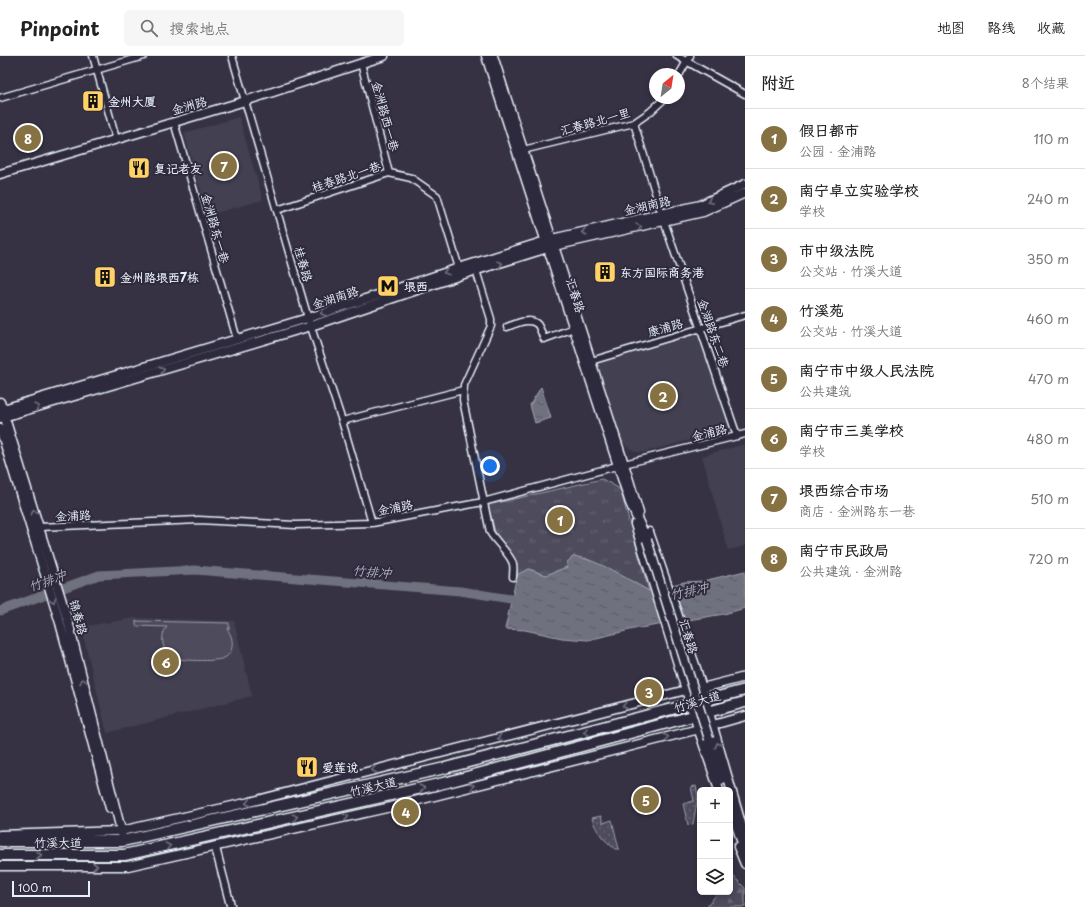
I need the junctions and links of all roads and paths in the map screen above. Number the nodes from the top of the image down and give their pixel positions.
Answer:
1 (93, 56) edge
2 (144, 56) edge
3 (232, 56) edge
4 (384, 56) edge
5 (486, 56) edge
6 (493, 56) edge
7 (677, 56) edge
8 (690, 56) edge
9 (687, 62) junction
10 (361, 64) junction
11 (683, 68) edge
12 (97, 70) junction
13 (745, 94) edge
14 (0, 98) edge
15 (245, 101) junction
16 (659, 104) edge
17 (174, 122) junction
18 (634, 123) junction
19 (116, 139) junction
20 (523, 150) junction
21 (389, 173) junction
22 (0, 174) edge
23 (745, 184) edge
24 (745, 193) edge
25 (277, 210) junction
26 (663, 217) junction
27 (550, 244) junction
28 (476, 267) junction
29 (459, 268) junction
30 (745, 315) edge
31 (310, 322) junction
32 (507, 327) dead end
33 (574, 328) junction
34 (701, 328) junction
35 (237, 339) junction
36 (591, 361) junction
37 (463, 390) junction
38 (1, 411) edge
39 (342, 421) junction
40 (0, 428) edge
41 (745, 434) edge
42 (737, 436) junction
43 (622, 464) junction
44 (484, 502) junction
45 (633, 502) junction
46 (372, 523) junction
47 (39, 527) junction
48 (42, 550) junction
49 (512, 577) dead end
50 (745, 677) edge
51 (702, 688) junction
52 (686, 690) junction
53 (745, 690) edge
54 (705, 701) junction
55 (745, 702) edge
56 (691, 705) junction
57 (709, 711) junction
58 (694, 716) junction
59 (745, 716) edge
60 (712, 725) junction
61 (699, 729) junction
62 (718, 787) edge
63 (724, 787) edge
64 (733, 817) edge
65 (118, 831) junction
66 (733, 831) edge
67 (0, 835) edge
68 (745, 837) edge
69 (0, 841) edge
70 (121, 841) junction
71 (215, 846) junction
72 (745, 852) edge
73 (0, 855) edge
74 (745, 864) edge
75 (0, 866) edge
76 (231, 907) edge

1 - 12 street
2 - 12 street
3 - 15 street, 桂春路
4 - 10 main road, 金洲路
5 - 27 main road, 汇春路
6 - 20 main road, 汇春路
7 - 9 street
8 - 9 street
9 - 11 street
9 - 13 street
10 - 15 main road, 金洲路
10 - 21 street, 金洲路西一巷
12 - 14 street
12 - 19 street
15 - 17 main road, 金洲路
15 - 25 street, 桂春路
16 - 18 street, 汇春路北一里
17 - 19 main road, 金洲路
17 - 35 street, 金洲路东一巷
18 - 20 street, 汇春路北一里
18 - 26 street, 金湖路东二巷
19 - 22 main road, 金洲路
20 - 27 main road, 汇春路
21 - 25 street, 桂春路北一巷
21 - 29 street, 桂春路北一巷
23 -> 26 main road, 金湖南路
24 - 26 main road, 金湖南路
25 - 31 street, 桂春路
26 - 27 main road, 金湖南路
26 - 34 street, 金湖路东二巷
27 - 28 main road, 金湖南路
27 - 33 main road, 汇春路
27 - 36 main road, 汇春路
28 - 29 main road, 金湖南路
28 - 31 main road, 金湖南路
28 - 37 street
29 -> 31 main road, 金湖南路
30 - 34 street, 康浦路
31 - 35 main road, 金湖南路
38 -> 31 main road, 金湖南路
31 - 39 street, 桂春路
32 - 33 street
33 - 43 main road, 汇春路
34 - 36 street, 康浦路
34 - 42 street, 金湖路东二巷
35 - 38 main road, 金湖南路
36 - 43 main road, 汇春路
37 - 39 street
37 - 44 street
47 -> 38 main road, 锦春路
39 - 46 street, 桂春路
40 - 48 main road, 锦春路
41 - 42 street, 金浦路
42 - 43 street, 金浦路
43 - 44 street, 金浦路
43 - 45 main road, 汇春路
44 - 46 street, 金浦路
44 - 49 street
45 - 51 main road
45 - 52 main road
45 - 63 main road, 汇春路, bridge
46 - 47 street, 金浦路
47 - 48 main road, 锦春路
48 - 65 main road, 锦春路
50 - 51 main road
51 - 52 main road
51 - 54 main road
52 - 56 main road
52 -> 65 main road
53 - 54 highway, 竹溪大道
54 - 56 highway, 竹溪大道
54 - 57 main road
55 - 57 highway, 竹溪大道
56 - 58 main road
56 -> 70 highway, 竹溪大道
57 - 58 highway, 竹溪大道
57 - 60 main road
58 - 61 main road
73 -> 58 highway, 竹溪大道
59 - 60 main road
60 - 61 main road
68 -> 60 main road
61 - 62 main road
71 -> 61 main road
64 - 72 main road
65 - 67 main road
65 - 70 main road, 锦春路
66 - 74 main road
69 - 70 highway, 竹溪大道
75 -> 71 main road
71 - 76 street

